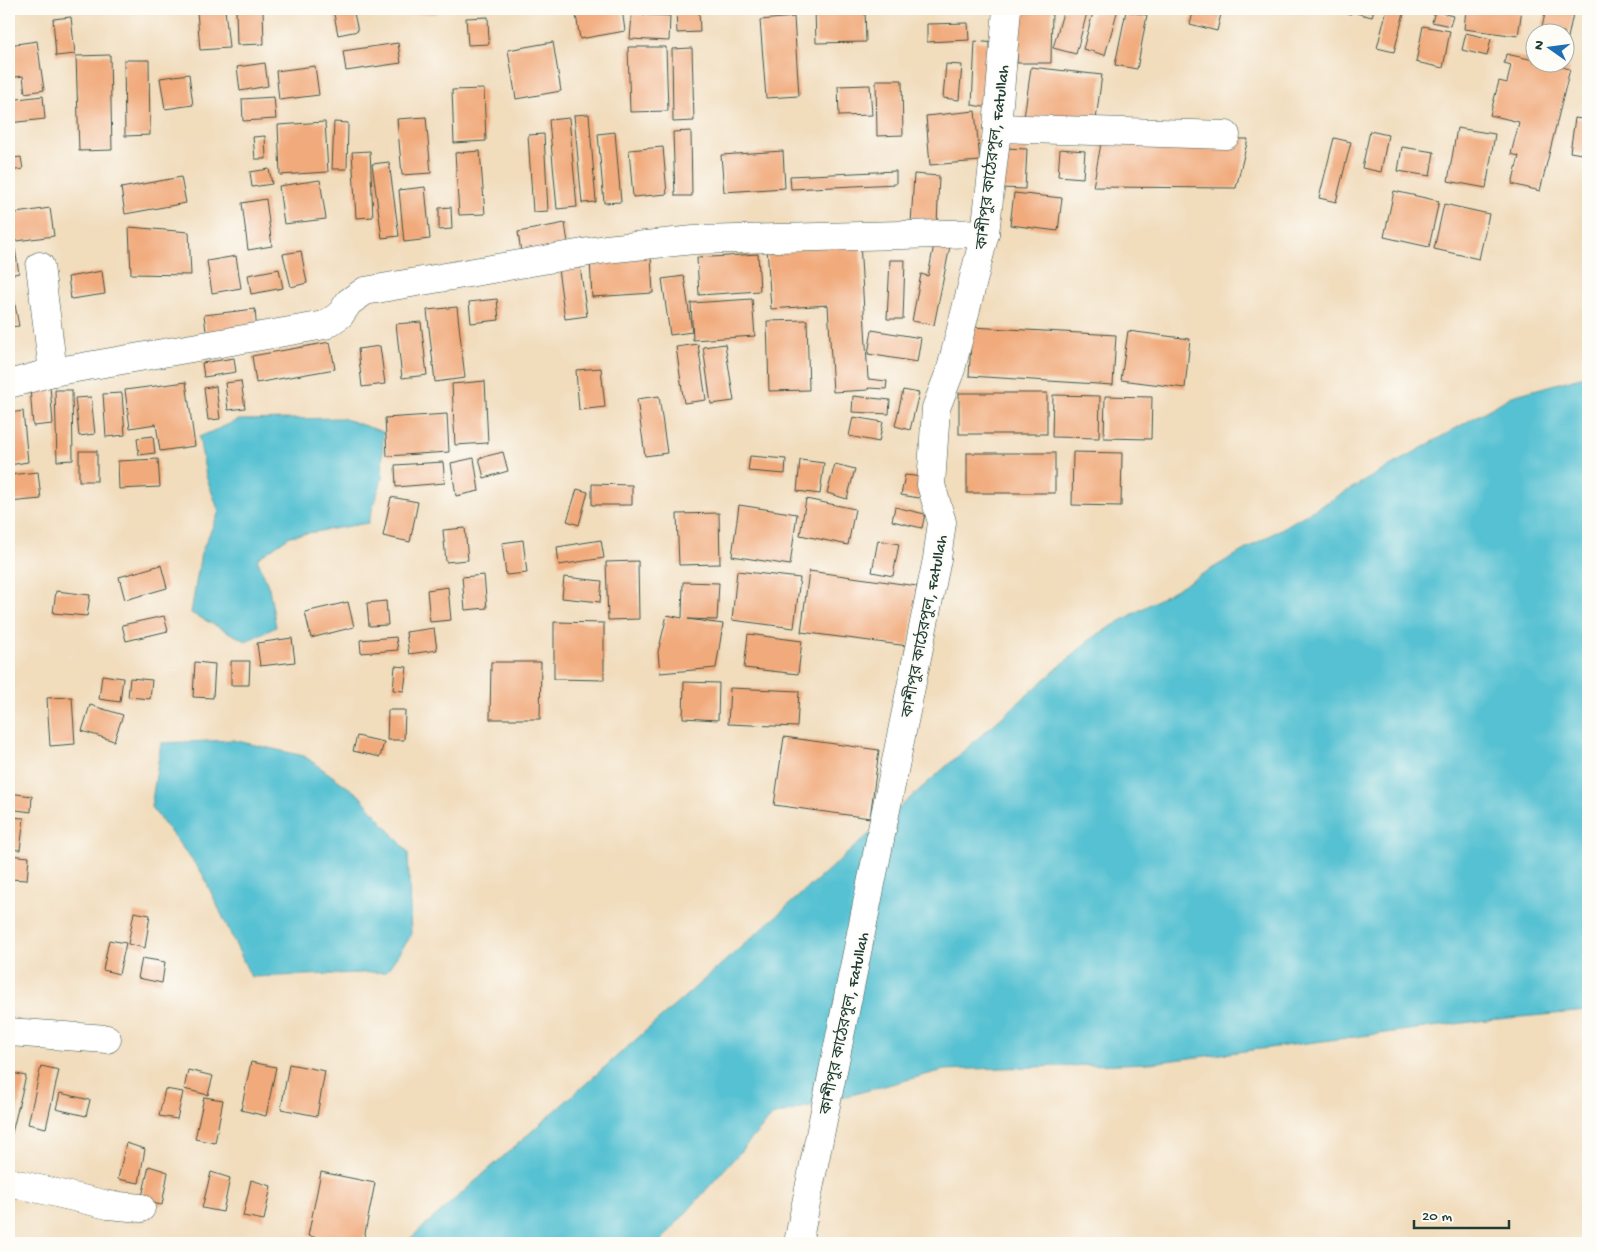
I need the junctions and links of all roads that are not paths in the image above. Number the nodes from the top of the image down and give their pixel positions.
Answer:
1 (1007, 9) edge
2 (997, 128) junction
3 (1226, 135) dead end
4 (985, 233) junction
5 (40, 266) dead end
6 (53, 372) junction
7 (9, 384) edge
8 (9, 1032) edge
9 (107, 1040) dead end
10 (9, 1182) edge
11 (142, 1208) dead end
12 (798, 1243) edge

1 - 2 street, কাশীপুর কাঠেরপুল, Fatullah
2 - 3 street
2 - 4 street, কাশীপুর কাঠেরপুল, Fatullah
4 - 6 street
4 - 12 street, কাশীপুর কাঠেরপুল, Fatullah
5 - 6 street
6 - 7 street
8 - 9 street
10 - 11 street

